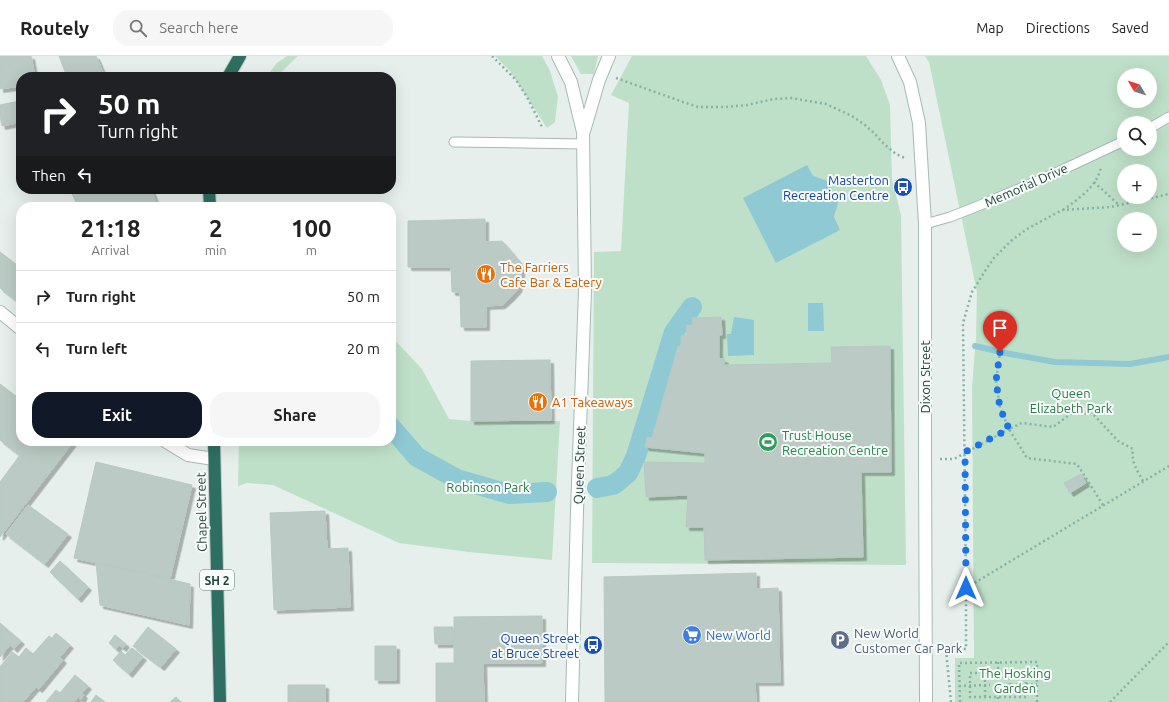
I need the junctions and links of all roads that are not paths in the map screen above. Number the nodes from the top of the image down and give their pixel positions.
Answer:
1 (240, 56) edge
2 (558, 56) edge
3 (609, 56) edge
4 (898, 56) edge
5 (231, 72) edge
6 (1169, 117) edge
7 (1157, 124) edge
8 (583, 138) junction
9 (454, 142) dead end
10 (1117, 144) edge
11 (925, 224) junction
12 (0, 312) edge
13 (16, 325) edge
14 (173, 446) edge
15 (214, 446) edge
16 (214, 459) junction
17 (220, 702) edge
18 (572, 702) edge
19 (926, 702) edge

1 - 5 highway
2 - 8 street, Queen Street
3 - 8 street, Queen Street
4 - 11 street, Dixon Street
6 - 7 lane
8 - 9 lane
8 - 18 street, Queen Street
10 - 11 lane, Memorial Drive
11 - 19 street, Dixon Street
12 - 13 street
14 - 16 street
15 - 16 highway, Chapel Street / SH 2
16 - 17 highway, Chapel Street / SH 2

